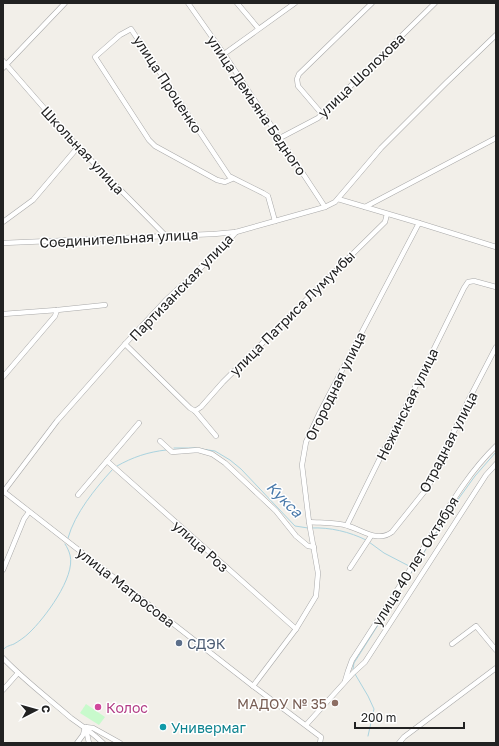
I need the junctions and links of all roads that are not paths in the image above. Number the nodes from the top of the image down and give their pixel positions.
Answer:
1 (65, 3) edge
2 (188, 3) edge
3 (237, 3) edge
4 (295, 3) edge
5 (372, 3) edge
6 (435, 3) edge
7 (258, 28) junction
8 (496, 35) edge
9 (224, 54) junction
10 (4, 65) edge
11 (322, 114) junction
12 (280, 138) junction
13 (496, 138) edge
14 (78, 147) junction
15 (232, 179) junction
16 (338, 199) junction
17 (325, 207) junction
18 (365, 207) junction
19 (387, 214) junction
20 (276, 221) junction
21 (3, 222) edge
22 (419, 223) junction
23 (236, 232) junction
24 (166, 236) junction
25 (3, 243) edge
26 (496, 248) edge
27 (496, 288) edge
28 (105, 305) dead end
29 (57, 310) junction
30 (3, 314) edge
31 (125, 344) junction
32 (496, 348) edge
33 (3, 377) edge
34 (195, 410) junction
35 (139, 423) dead end
36 (216, 436) dead end
37 (160, 441) dead end
38 (496, 446) edge
39 (107, 461) junction
40 (496, 464) edge
41 (3, 491) edge
42 (78, 495) dead end
43 (29, 512) junction
44 (310, 524) junction
45 (347, 525) junction
46 (368, 540) junction
47 (314, 547) junction
48 (350, 568) dead end
49 (3, 570) edge
50 (296, 629) junction
51 (452, 644) dead end
52 (496, 650) edge
53 (3, 658) edge
54 (496, 668) edge
55 (18, 673) junction
56 (345, 683) junction
57 (253, 686) junction
58 (3, 690) edge
59 (306, 725) junction
60 (85, 727) junction
61 (77, 743) edge
62 (89, 743) edge
63 (103, 743) edge
64 (120, 743) edge
65 (320, 743) edge
66 (399, 743) edge

1 - 10 street
2 - 9 street, улица Демьяна Бедного
3 - 7 street
4 - 7 street
5 - 11 street
6 - 11 street, улица Шолохова
7 - 9 street
8 - 16 street, Партизанская улица
9 - 12 street, улица Демьяна Бедного
10 - 14 street, Школьная улица
11 - 12 street, улица Шолохова
12 - 17 street, улица Демьяна Бедного
13 - 18 street
14 - 21 street
14 - 24 street, Школьная улица
15 - 15 street, улица Проценко
15 - 20 street, улица Проценко
16 - 17 street, Партизанская улица
16 - 18 street
17 - 20 street, Партизанская улица
18 - 19 street
19 - 22 street
19 - 34 street, улица Патриса Лумумбы
20 - 23 street, Партизанская улица
22 - 26 street
22 - 44 street, Огородная улица
23 - 24 street, Соединительная улица
23 - 31 street, Партизанская улица
24 - 25 street, Соединительная улица
27 - 45 street, Нежинская улица
28 - 29 street
29 - 30 street
29 - 33 street
31 - 34 street
31 - 41 street, Партизанская улица
32 - 46 street, Отрадная улица
34 - 36 street
35 - 39 street
37 - 47 street
38 - 56 street, улица 40 лет Октября
39 - 42 street
39 - 50 street, улица Роз
40 - 56 street, улица 40 лет Октября
41 - 43 street, улица Матросова
43 - 49 street
43 - 57 street, улица Матросова
44 - 45 street
44 - 47 street, Огородная улица
45 - 46 street
46 - 48 street
47 - 50 street, Огородная улица
50 - 57 street, Огородная улица
51 - 52 street
53 - 55 street
54 - 66 street
55 - 58 street
55 - 60 street
56 - 59 street, улица 40 лет Октября
57 - 59 street, улица Матросова
59 - 65 street, улица Матросова
60 - 61 street
60 - 62 street
60 - 63 street
60 - 64 street

